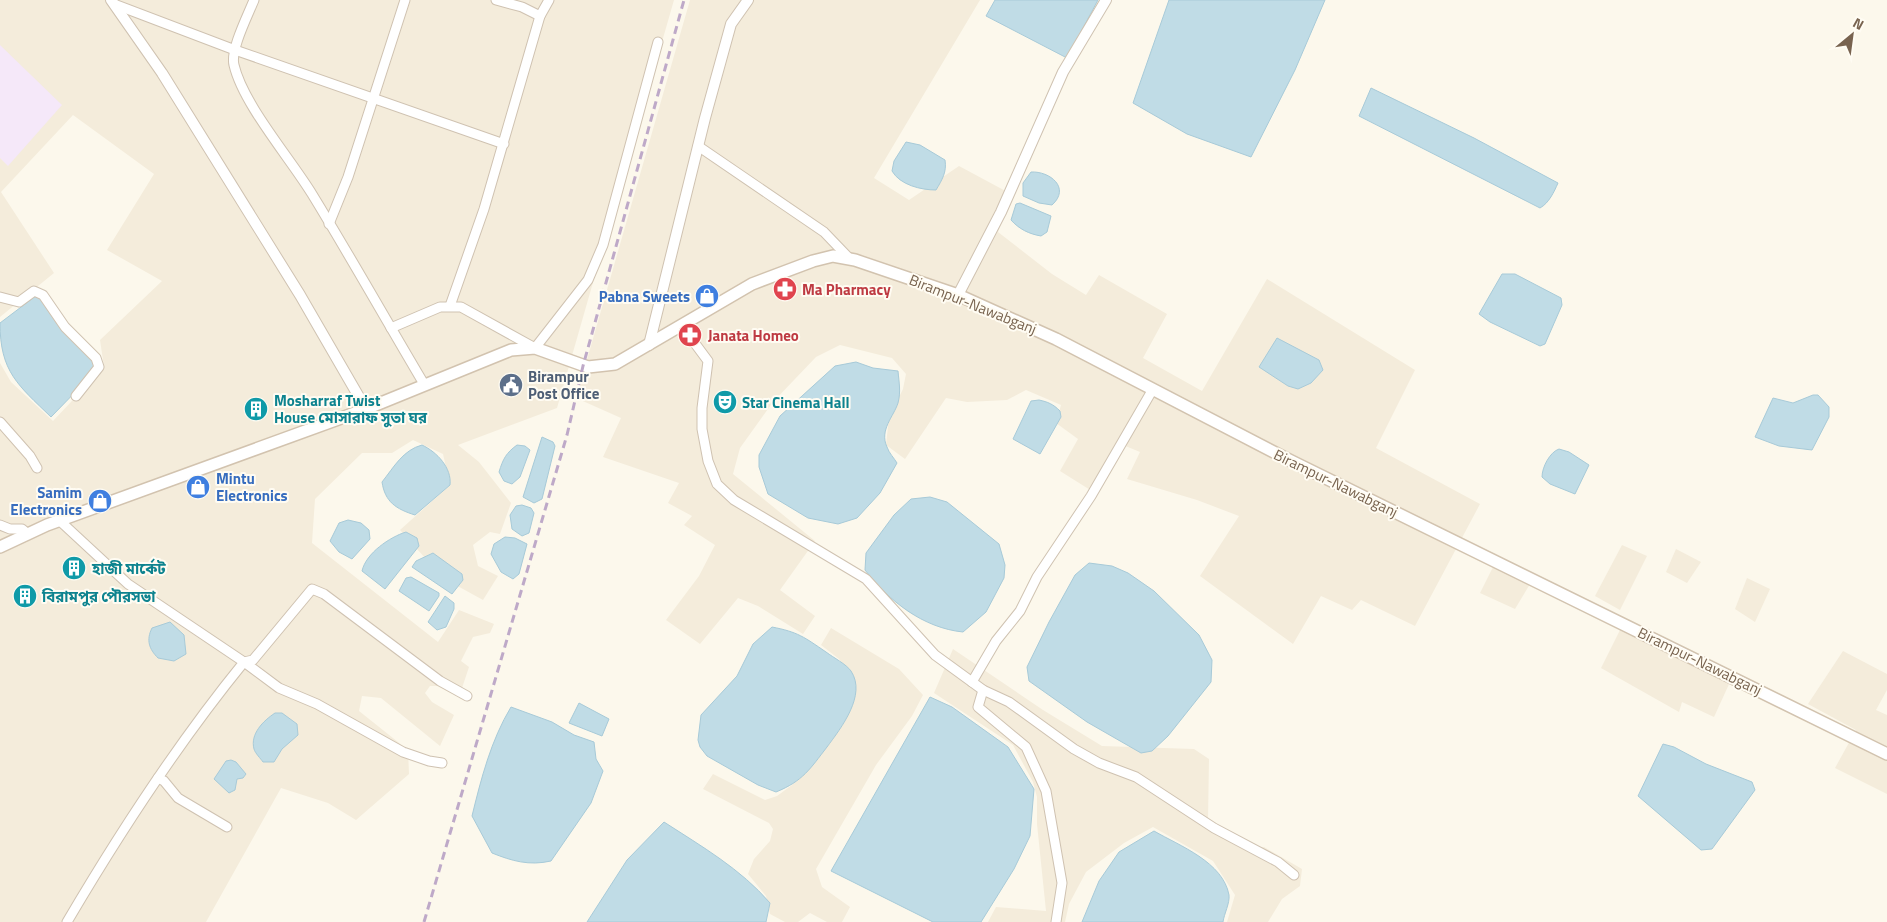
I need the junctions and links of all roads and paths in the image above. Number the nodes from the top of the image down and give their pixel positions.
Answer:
1 (254, 0) edge
2 (405, 0) edge
3 (496, 0) edge
4 (549, 0) edge
5 (748, 0) edge
6 (1106, 0) edge
7 (112, 2) edge
8 (540, 16) junction
9 (658, 42) dead end
10 (235, 50) junction
11 (373, 98) junction
12 (504, 144) junction
13 (698, 146) junction
14 (329, 224) junction
15 (849, 258) junction
16 (958, 295) junction
17 (0, 297) edge
18 (450, 306) junction
19 (682, 326) junction
20 (391, 328) junction
21 (649, 345) junction
22 (535, 348) junction
23 (424, 384) junction
24 (1153, 389) junction
25 (76, 396) dead end
26 (366, 408) junction
27 (0, 422) edge
28 (37, 468) dead end
29 (60, 521) junction
30 (0, 525) edge
31 (28, 534) junction
32 (0, 547) edge
33 (244, 662) junction
34 (972, 682) junction
35 (983, 690) junction
36 (467, 696) dead end
37 (1887, 754) edge
38 (442, 763) dead end
39 (158, 778) junction
40 (227, 827) dead end
41 (1294, 875) dead end
42 (67, 922) edge
43 (1056, 922) edge

1 - 10 street
2 - 11 street
3 - 8 street
4 - 8 street
5 - 13 street
6 - 16 street
7 - 10 street
7 - 26 street
8 - 12 street
9 - 22 street
10 - 11 street
10 - 14 street
11 - 12 street
11 - 14 street
12 - 18 street
13 - 15 street
13 - 21 street
14 - 20 street
15 - 16 main road, Birampur-Nawabganj
15 - 19 main road, Birampur-Nawabganj
16 - 24 main road, Birampur-Nawabganj
17 - 25 street
18 - 20 street
18 - 22 street
19 - 21 main road, Birampur-Nawabganj
19 - 34 street
20 - 23 street
21 - 22 main road, Birampur-Nawabganj
22 - 23 main road, Birampur-Nawabganj
23 - 26 main road, Birampur-Nawabganj
24 - 34 street
24 - 37 main road, Birampur-Nawabganj
26 - 29 main road, Birampur-Nawabganj
27 - 28 street
29 - 31 main road, Birampur-Nawabganj
29 - 33 street
30 - 31 street
31 - 32 main road, Birampur-Nawabganj
33 - 36 street
33 - 38 street
33 - 39 street
34 - 35 street
35 - 41 street
35 - 43 street
39 - 40 street
39 - 42 street

